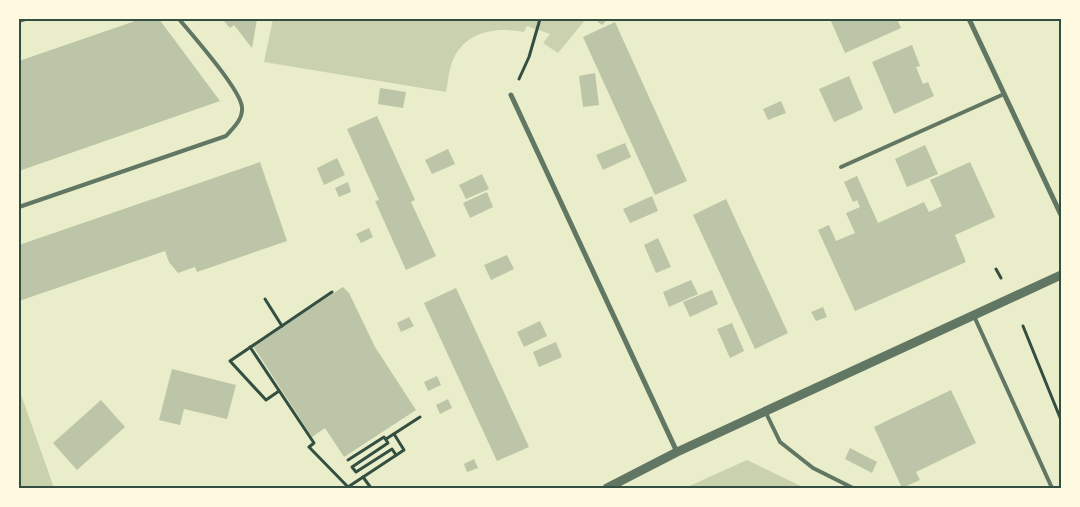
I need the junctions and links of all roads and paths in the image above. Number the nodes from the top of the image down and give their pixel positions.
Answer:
1 (25, 19) edge
2 (180, 19) edge
3 (540, 19) edge
4 (969, 19) edge
5 (19, 21) edge
6 (1004, 94) junction
7 (511, 95) joint
8 (841, 167) dead end
9 (19, 207) edge
10 (1061, 215) edge
11 (996, 269) dead end
12 (1061, 275) edge
13 (1001, 278) dead end
14 (332, 292) dead end
15 (265, 299) dead end
16 (974, 316) junction
17 (282, 326) junction
18 (1020, 331) dead end
19 (250, 347) junction
20 (279, 391) junction
21 (766, 413) junction
22 (420, 417) dead end
23 (1061, 420) edge
24 (394, 434) junction
25 (386, 440) junction
26 (677, 452) junction
27 (396, 455) junction
28 (348, 460) dead end
29 (363, 477) junction
30 (370, 488) edge
31 (607, 488) edge
32 (853, 488) edge
33 (1052, 488) edge

1 - 5 lane
2 - 9 lane
3 - 7 path
4 - 6 street
6 - 8 lane
6 - 10 street
7 - 26 street
11 - 13 path
12 - 16 street
14 - 17 path
15 - 17 path
16 - 21 street
16 - 33 lane
17 - 19 path
18 - 23 path
19 - 20 path
19 - 20 path
20 - 29 path
21 - 26 street
21 - 32 lane
22 - 24 path
24 - 25 path
24 - 27 path
25 - 27 path
25 - 28 path
26 - 31 street
27 - 29 path
29 - 30 path

